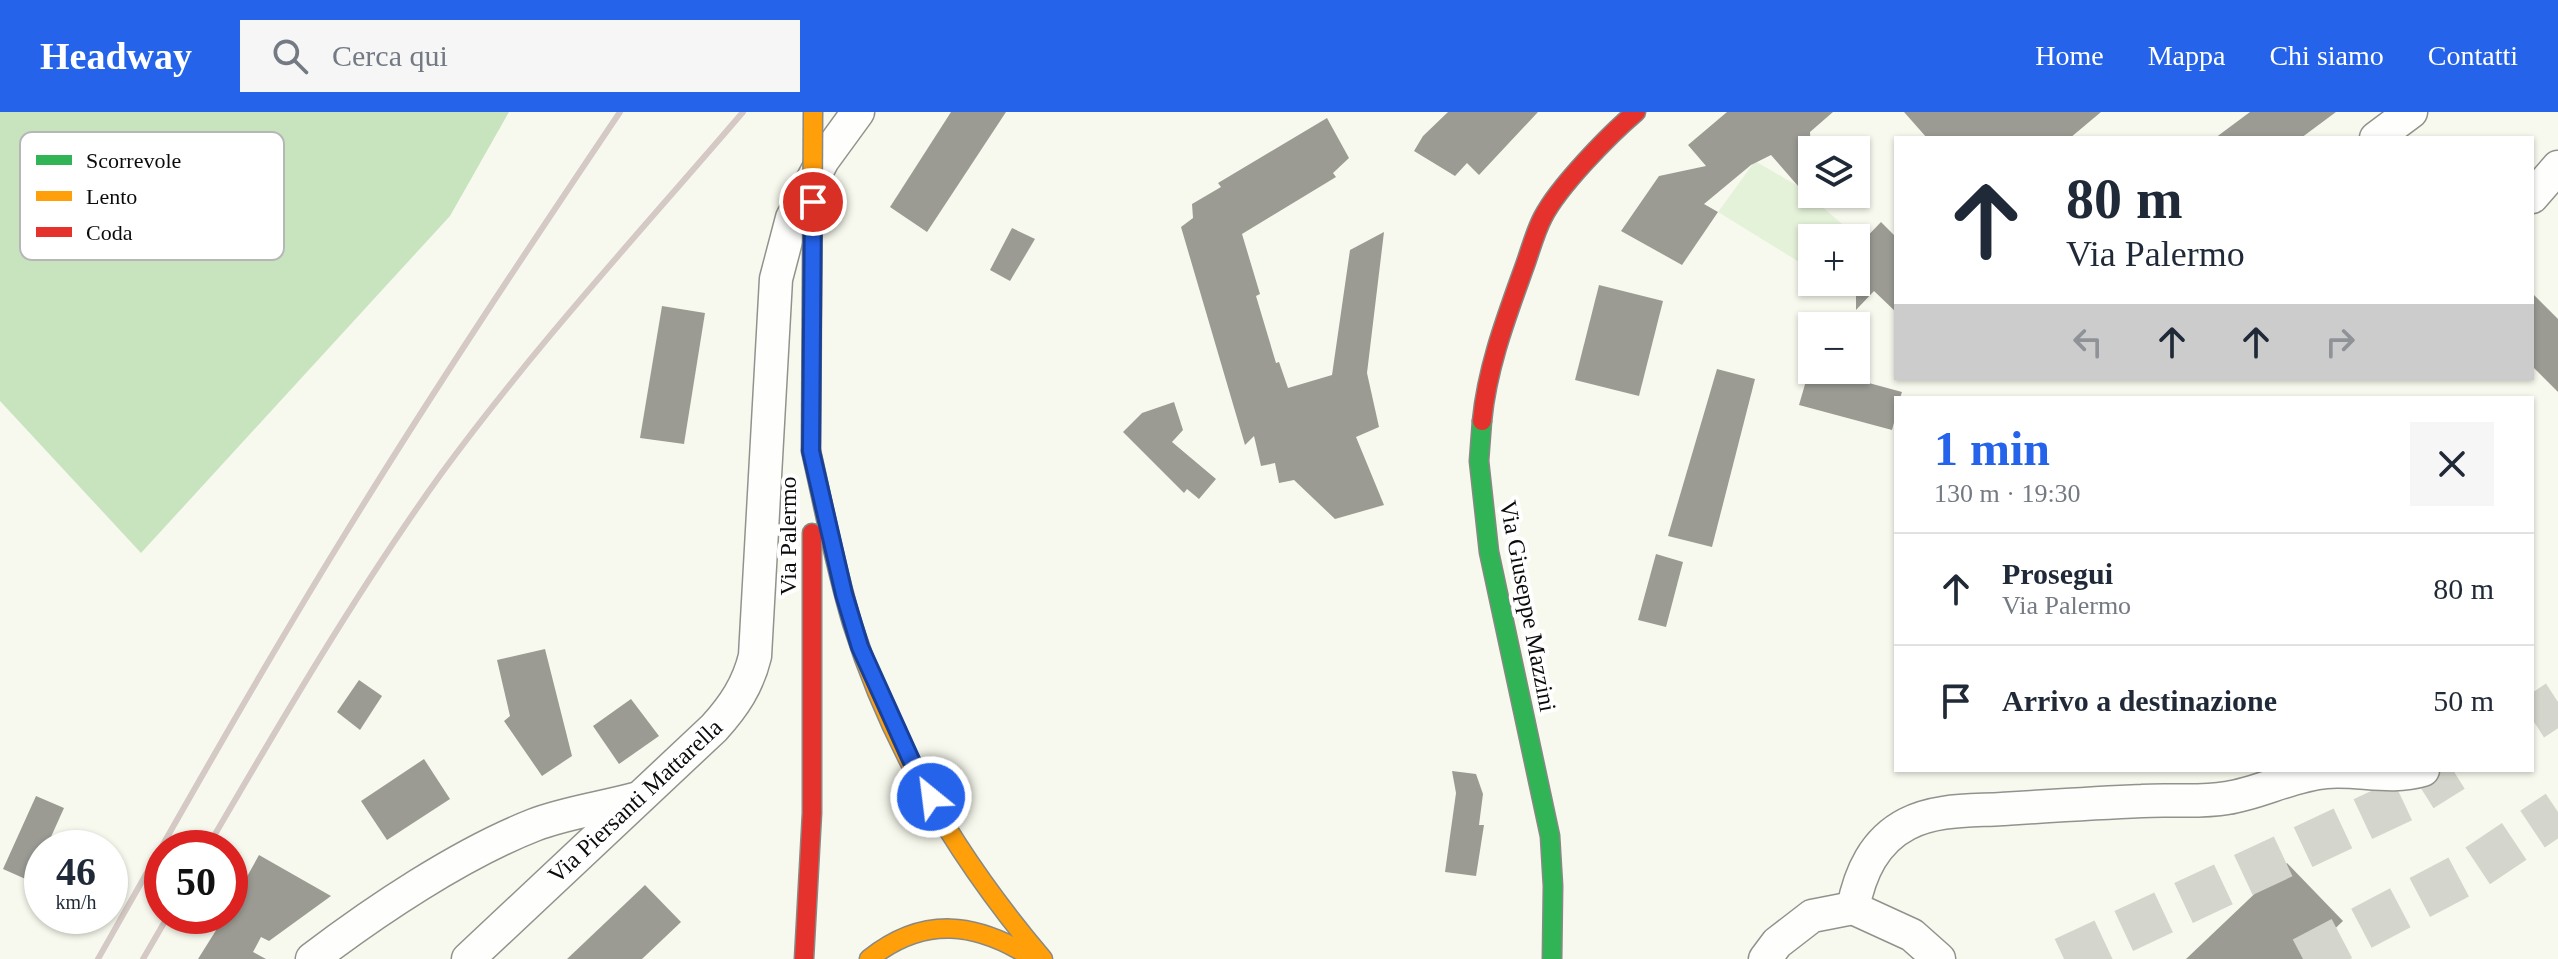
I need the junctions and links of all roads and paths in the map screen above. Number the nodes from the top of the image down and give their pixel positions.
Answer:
1 (813, 112) edge
2 (858, 112) edge
3 (1636, 112) edge
4 (2411, 112) edge
5 (2379, 136) edge
6 (2558, 167) edge
7 (2534, 195) edge
8 (811, 451) junction
9 (2323, 772) edge
10 (2352, 772) edge
11 (2415, 772) edge
12 (639, 799) junction
13 (1853, 908) junction
14 (312, 959) edge
15 (468, 959) edge
16 (801, 959) edge
17 (869, 959) edge
18 (1034, 959) edge
19 (1043, 959) edge
20 (1552, 959) edge
21 (1765, 959) edge
22 (1939, 959) edge

1 - 8 main road, Via Palermo, bridge
2 - 12 street, Via Piersanti Mattarella
3 - 20 main road, Via Giuseppe Mazzini
4 - 5 street
6 - 7 street
8 - 16 main road, Via Palermo
8 - 19 main road
9 - 13 street
10 - 11 street
12 - 14 street
12 - 15 street, Via Piersanti Mattarella
13 - 21 street
13 - 22 street
17 - 18 main road

